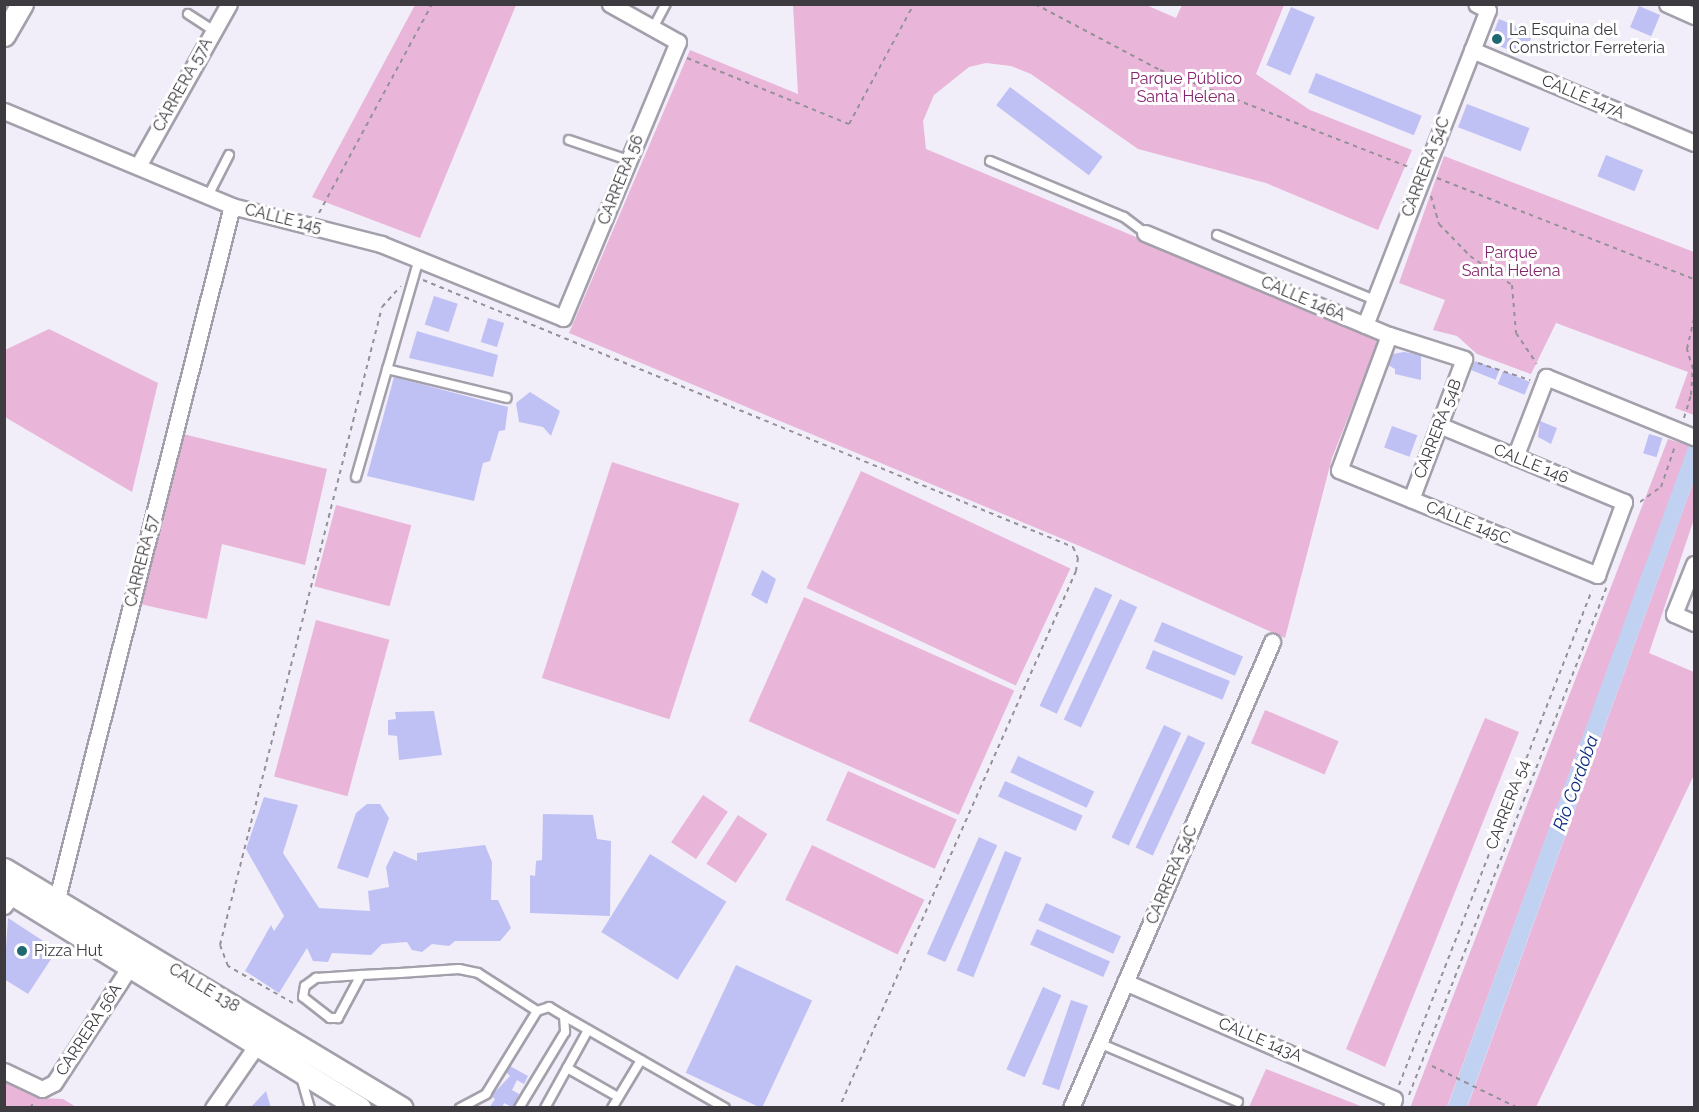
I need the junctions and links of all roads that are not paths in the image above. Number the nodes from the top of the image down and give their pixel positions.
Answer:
1 (22, 4) edge
2 (229, 4) edge
3 (610, 4) edge
4 (666, 4) edge
5 (1667, 4) edge
6 (1482, 7) edge
7 (1688, 10) edge
8 (188, 14) dead end
9 (653, 28) junction
10 (214, 31) junction
11 (4, 35) edge
12 (1472, 50) junction
13 (4, 111) edge
14 (569, 140) dead end
15 (1695, 143) edge
16 (229, 155) dead end
17 (628, 160) junction
18 (990, 161) dead end
19 (138, 166) junction
20 (208, 196) junction
21 (232, 206) junction
22 (1146, 233) joint
23 (1217, 235) dead end
24 (419, 259) junction
25 (1375, 300) junction
26 (563, 318) joint
27 (1365, 325) junction
28 (1389, 335) junction
29 (1464, 359) joint
30 (387, 369) junction
31 (507, 398) dead end
32 (1439, 426) junction
33 (1693, 436) edge
34 (1515, 457) junction
35 (356, 477) dead end
36 (1411, 499) junction
37 (1695, 564) edge
38 (1604, 576) joint
39 (1695, 622) edge
40 (1272, 642) dead end
41 (4, 869) edge
42 (7, 896) edge
43 (55, 908) junction
44 (131, 965) junction
45 (361, 975) junction
46 (1125, 982) junction
47 (537, 1011) junction
48 (564, 1016) junction
49 (588, 1029) junction
50 (264, 1035) junction
51 (1099, 1043) junction
52 (640, 1060) junction
53 (567, 1068) junction
54 (299, 1070) junction
55 (4, 1071) edge
56 (618, 1097) junction
57 (1238, 1102) dead end
58 (1398, 1102) edge
59 (213, 1107) edge
60 (310, 1107) edge
61 (360, 1107) edge
62 (402, 1107) edge
63 (463, 1107) edge
64 (519, 1107) edge
65 (545, 1107) edge
66 (612, 1107) edge
67 (725, 1107) edge
68 (1071, 1107) edge

1 - 11 main road
2 - 10 street, CARRERA 57A
3 - 9 street
4 - 9 lane
5 - 7 street
6 - 12 street, CARRERA 54C
8 - 10 lane
9 - 17 street, CARRERA 56
10 - 19 street, CARRERA 57A
12 - 15 street, CALLE 147A
12 - 25 street, CARRERA 54C
13 - 19 street, CALLE 145
14 - 17 lane
16 - 20 lane
17 - 26 street, CARRERA 56
18 - 22 lane
19 - 20 street, CALLE 145
20 - 21 street, CALLE 145
21 - 24 street, CALLE 145
21 - 43 street, CARRERA 57
22 - 27 street, CALLE 146A
23 - 25 lane
24 - 26 street, CALLE 145
24 - 30 lane
25 - 27 street, CARRERA 54C
27 - 28 street, CALLE 146A
28 - 29 street, CALLE 146A
28 - 36 street, CALLE 145C
29 - 32 street, CARRERA 54B
30 - 31 lane
30 - 35 lane
32 - 34 street, CALLE 146
32 - 36 street, CARRERA 54B
33 - 34 street
34 - 38 street, CALLE 146
36 - 38 street, CALLE 145C
37 - 39 street
40 - 46 street, CARRERA 54C
41 - 43 main road, CALLE 138
42 - 43 main road, CALLE 138
43 - 44 main road, CALLE 138
43 - 50 main road, CALLE 138
44 - 50 main road, CALLE 138
44 - 55 street, CARRERA 56A
45 - 45 lane
45 - 47 lane
46 - 51 street, CARRERA 54C
46 - 58 street, CALLE 143A
47 - 48 lane
47 - 63 lane
48 - 49 lane
48 - 64 lane
49 - 52 lane
49 - 53 lane
50 - 54 main road, CALLE 138
50 - 59 street
50 - 62 main road, CALLE 138
51 - 57 lane
51 - 68 street, CARRERA 54C
52 - 56 lane
52 - 67 lane
53 - 56 lane
53 - 65 lane
54 - 60 lane
54 - 61 main road, CALLE 138
56 - 66 lane

